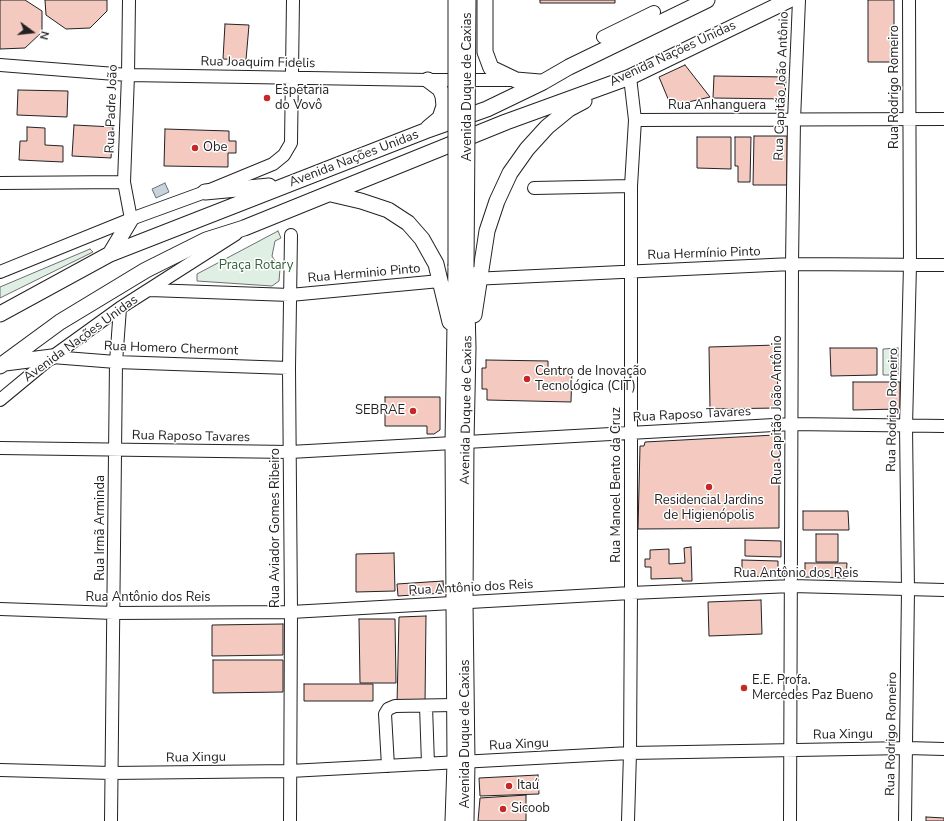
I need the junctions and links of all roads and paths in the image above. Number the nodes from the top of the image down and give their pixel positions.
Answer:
1 (129, 0) edge
2 (293, 0) edge
3 (456, 0) edge
4 (468, 0) edge
5 (485, 0) edge
6 (707, 0) edge
7 (772, 0) edge
8 (789, 0) edge
9 (799, 0) edge
10 (909, 0) edge
11 (654, 12) dead end
12 (757, 15) junction
13 (604, 38) junction
14 (0, 65) edge
15 (128, 75) junction
16 (630, 77) junction
17 (292, 78) junction
18 (428, 80) junction
19 (516, 80) junction
20 (543, 82) junction
21 (598, 89) junction
22 (908, 119) junction
23 (944, 119) edge
24 (635, 120) junction
25 (794, 120) junction
26 (425, 131) junction
27 (124, 182) junction
28 (0, 183) edge
29 (290, 184) junction
30 (631, 186) junction
31 (534, 188) dead end
32 (205, 192) junction
33 (331, 194) junction
34 (131, 219) junction
35 (244, 228) junction
36 (291, 235) dead end
37 (110, 254) junction
38 (792, 264) junction
39 (910, 265) junction
40 (944, 265) edge
41 (631, 271) junction
42 (0, 272) edge
43 (467, 273) junction
44 (440, 282) junction
45 (150, 290) junction
46 (290, 295) junction
47 (120, 308) junction
48 (0, 314) edge
49 (462, 344) junction
50 (52, 357) junction
51 (116, 362) junction
52 (1, 364) edge
53 (289, 368) junction
54 (0, 400) edge
55 (792, 424) junction
56 (906, 426) junction
57 (944, 426) edge
58 (630, 433) junction
59 (459, 442) junction
60 (0, 448) edge
61 (115, 450) junction
62 (290, 452) junction
63 (792, 586) junction
64 (908, 590) junction
65 (944, 590) edge
66 (631, 593) junction
67 (459, 602) junction
68 (0, 609) edge
69 (291, 612) junction
70 (114, 613) junction
71 (454, 705) junction
72 (426, 706) junction
73 (907, 748) junction
74 (944, 749) edge
75 (790, 750) junction
76 (630, 753) junction
77 (461, 763) junction
78 (428, 764) junction
79 (388, 766) junction
80 (0, 770) edge
81 (290, 771) junction
82 (111, 773) junction
83 (111, 821) edge
84 (290, 821) edge
85 (453, 821) edge
86 (466, 821) edge
87 (628, 821) edge
88 (790, 821) edge
89 (905, 821) edge

1 - 15 street, Rua Padre João
2 - 17 street
3 - 43 main road, Avenida Duque de Caxias, bridge
4 - 43 main road, Avenida Duque de Caxias, bridge
5 - 19 main road
6 - 13 main road, Avenida Nações Unidas
7 - 12 main road
8 - 12 main road, Avenida Nações Unidas
9 - 25 street, Rua Capitão João Antônio
10 - 22 street, Rua Rodrigo Romeiro
11 - 13 street
12 - 16 main road, Avenida Nações Unidas
13 - 20 main road, Avenida Nações Unidas
14 - 15 street, Rua Joaquim Fidelis
15 - 17 street, Rua Joaquim Fidelis
15 - 27 street, Rua Padre João
16 - 21 main road, Avenida Nações Unidas
16 - 24 street, Rua Manoel Bento da Cruz
17 - 18 street, Rua Joaquim Fidelis
17 - 32 street, Avenida Nações Unidas
18 - 19 street, Rua Joaquim Fidelis
18 - 26 main road
19 - 20 main road
20 - 26 main road, Avenida Nações Unidas
21 - 33 main road, Avenida Nações Unidas
21 - 43 main road
22 - 23 street, Rua Anhanguera
22 - 25 street, Rua Anhanguera
22 - 39 street, Rua Rodrigo Romeiro
24 - 25 street, Rua Anhanguera
24 - 30 street, Rua Manoel Bento da Cruz
25 - 38 street, Rua Capitão João Antônio
26 - 29 main road, Avenida Nações Unidas
27 - 28 street
27 - 34 street, Rua Padre João
29 - 32 main road
29 - 37 main road, Avenida Nações Unidas
30 - 31 street
30 - 41 street, Rua Manoel Bento da Cruz
32 - 34 street, Avenida Nações Unidas
33 - 35 main road, Avenida Nações Unidas
33 - 44 main road
34 - 37 main road
34 - 42 street, Avenida Nações Unidas
35 - 45 street, Avenida Nações Unidas
35 - 52 main road, Avenida Nações Unidas
36 - 46 street, Rua Aviador Gomes Ribeiro
37 - 48 main road, Avenida Nações Unidas
38 - 39 street, Rua Hermínio Pinto
38 - 41 street, Rua Hermínio Pinto
38 - 55 street, Rua Capitão João Antônio
39 - 40 street, Rua Hermínio Pinto
39 - 56 street, Rua Rodrigo Romeiro
41 - 43 street, Rua Hermínio Pinto
41 - 58 street, Rua Manoel Bento da Cruz
43 - 49 main road, Avenida Duque de Caxias
43 - 49 main road
44 - 46 street, Rua Herminio Pinto
44 - 49 main road
45 - 46 street
45 - 47 street, Avenida Nações Unidas
46 - 53 street, Rua Aviador Gomes Ribeiro
47 - 50 street, Avenida Nações Unidas
47 - 51 street, Rua Irmã Arminda
49 - 59 main road, Avenida Duque de Caxias
50 - 51 street, Rua Homero Chermont
50 - 52 main road
50 - 54 street, Avenida Nações Unidas
51 - 53 street, Rua Homero Chermont
51 - 61 street, Rua Irmã Arminda
53 - 62 street, Rua Aviador Gomes Ribeiro
55 - 56 street, Rua Raposo Tavares
55 - 58 street, Rua Raposo Tavares
55 - 63 street, Rua Capitão João Antônio
56 - 57 street, Rua Raposo Tavares
56 - 64 street, Rua Rodrigo Romeiro
58 - 59 street, Rua Raposo Tavares
58 - 66 street, Rua Manoel Bento da Cruz
59 - 62 street, Rua Raposo Tavares
59 - 67 main road, Avenida Duque de Caxias
60 - 61 street, Rua Raposo Tavares
61 - 62 street, Rua Raposo Tavares
61 - 70 street, Rua Irmã Arminda
62 - 69 street, Rua Aviador Gomes Ribeiro
63 - 64 street, Rua Antônio dos Reis
63 - 66 street, Rua Antônio dos Reis
63 - 75 street, Rua Capitão João Antônio
64 - 65 street, Rua Antônio dos Reis
64 - 73 street, Rua Rodrigo Romeiro
66 - 67 street, Rua Antônio dos Reis
66 - 76 street, Rua Manoel Bento da Cruz
67 - 69 street, Rua Antônio dos Reis
67 - 71 main road, Avenida Duque de Caxias
67 - 77 main road, Avenida Duque de Caxias
68 - 70 street, Rua Antônio dos Reis
69 - 70 street, Rua Antônio dos Reis
69 - 81 street, Rua Aviador Gomes Ribeiro
70 - 82 street, Rua Irmã Arminda
71 - 72 street
71 - 77 main road, Avenida Duque de Caxias
72 - 78 street
72 - 79 street
73 - 74 street, Rua Xingu
73 - 75 street, Rua Xingu
73 - 89 street, Rua Rodrigo Romeiro
75 - 76 street, Rua Xingu
75 - 88 street, Rua Capitão João Antônio
76 - 77 street, Rua Xingu
76 - 87 street, Rua Manoel Bento da Cruz
77 - 78 street, Rua Xingu
77 - 85 main road, Avenida Duque de Caxias
77 - 86 main road, Avenida Duque de Caxias
78 - 79 street, Rua Xingu
79 - 81 street, Rua Xingu
80 - 82 street, Rua Xingu
81 - 82 street, Rua Xingu
81 - 84 street, Rua Aviador Gomes Ribeiro
82 - 83 street, Rua Irmã Arminda

